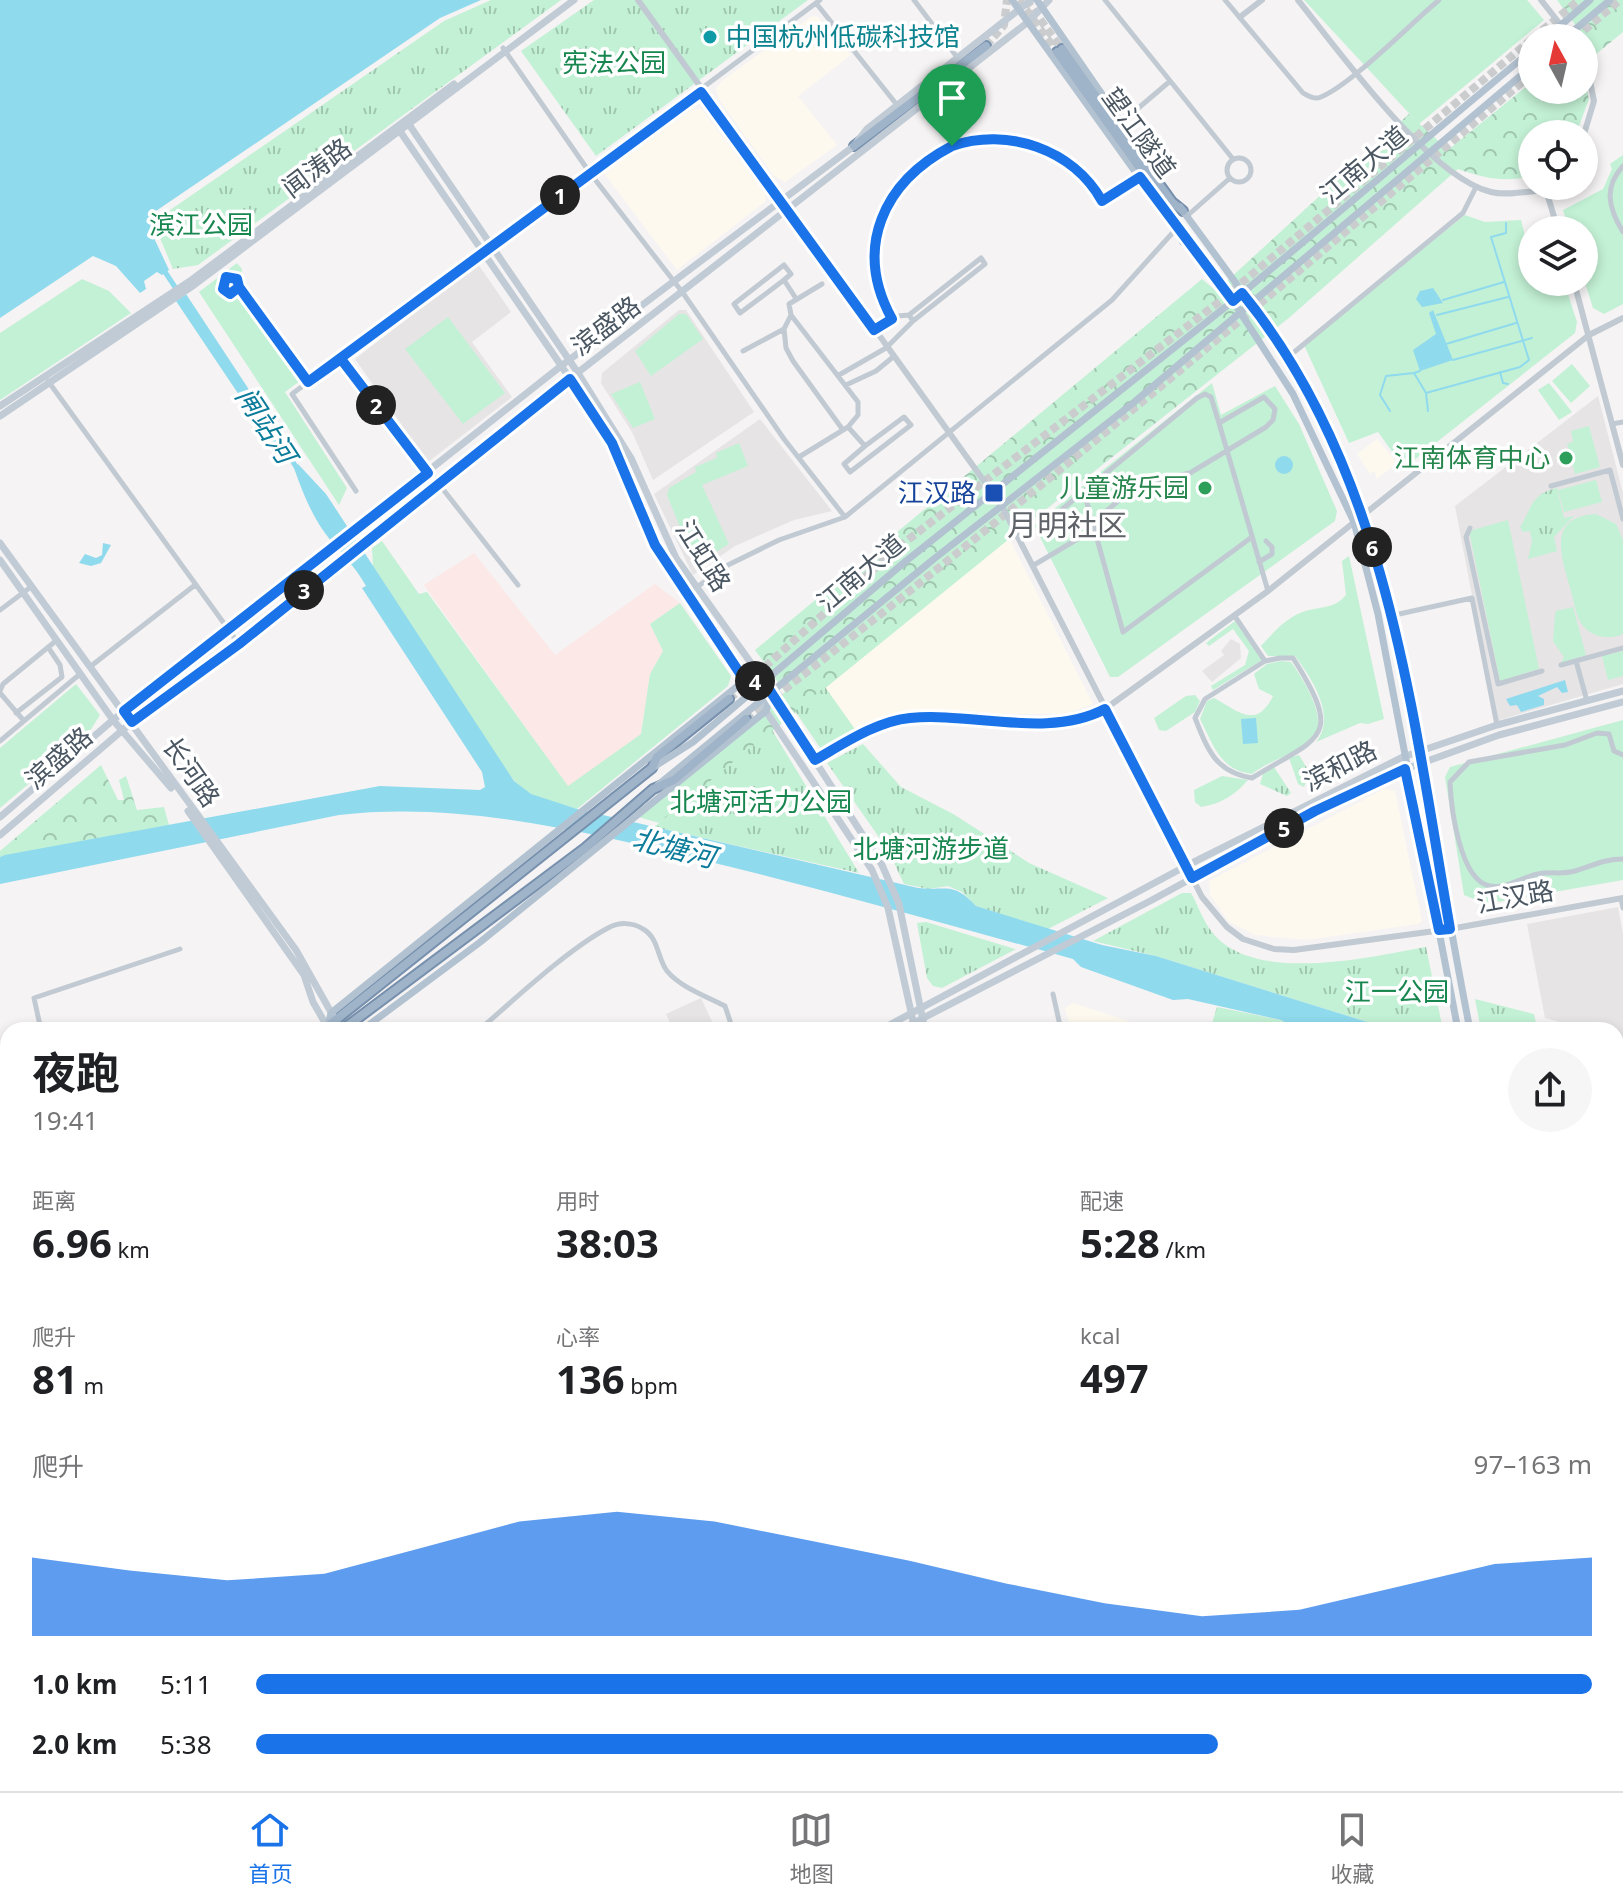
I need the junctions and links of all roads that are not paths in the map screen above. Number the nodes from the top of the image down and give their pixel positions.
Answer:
1 (571, 0) edge
2 (638, 0) edge
3 (914, 0) edge
4 (1012, 0) edge
5 (1105, 0) edge
6 (1225, 0) edge
7 (1262, 0) edge
8 (1298, 0) edge
9 (1439, 0) edge
10 (1541, 0) edge
11 (1590, 0) edge
12 (1610, 0) edge
13 (818, 2) edge
14 (1040, 2) edge
15 (1020, 11) junction
16 (1240, 17) junction
17 (1028, 22) junction
18 (1560, 24) edge
19 (1562, 24) edge
20 (1583, 24) edge
21 (986, 46) tunnel mouth
22 (504, 49) junction
23 (957, 57) junction
24 (1518, 62) edge
25 (1355, 71) junction
26 (1518, 78) edge
27 (1169, 82) junction
28 (701, 92) junction
29 (897, 105) junction
30 (408, 122) junction
31 (1121, 123) junction
32 (399, 129) junction
33 (1421, 144) junction
34 (854, 146) junction
35 (1430, 153) junction
36 (1233, 159) junction
37 (1623, 166) edge
38 (590, 173) junction
39 (1140, 177) junction
40 (1230, 178) junction
41 (1476, 187) junction
42 (1518, 191) edge
43 (782, 199) junction
44 (790, 209) junction
45 (1185, 214) junction
46 (1176, 229) junction
47 (1623, 232) edge
48 (1185, 241) junction
49 (492, 246) junction
50 (483, 252) junction
51 (784, 280) junction
52 (674, 281) junction
53 (822, 284) dead end
54 (239, 287) dead end
55 (683, 293) junction
56 (1242, 293) junction
57 (1578, 296) edge
58 (795, 297) junction
59 (1233, 301) junction
60 (1251, 304) junction
61 (1241, 314) junction
62 (791, 315) junction
63 (911, 318) junction
64 (1623, 318) edge
65 (892, 319) junction
66 (784, 329) junction
67 (874, 330) junction
68 (1589, 335) junction
69 (886, 348) junction
70 (743, 351) dead end
71 (893, 357) junction
72 (1287, 358) junction
73 (341, 359) junction
74 (570, 360) junction
75 (561, 366) junction
76 (578, 373) junction
77 (839, 375) junction
78 (47, 379) junction
79 (570, 379) junction
80 (308, 382) junction
81 (846, 385) junction
82 (0, 406) edge
83 (0, 416) edge
84 (1623, 422) edge
85 (1219, 423) junction
86 (1612, 424) junction
87 (845, 428) junction
88 (947, 432) junction
89 (865, 446) junction
90 (1226, 450) junction
91 (799, 457) junction
92 (1623, 465) edge
93 (428, 473) junction
94 (437, 485) junction
95 (1551, 486) dead end
96 (356, 491) dead end
97 (992, 492) junction
98 (1084, 492) junction
99 (1002, 506) junction
100 (845, 517) junction
101 (1364, 517) junction
102 (1623, 519) edge
103 (1354, 522) junction
104 (1094, 524) junction
105 (1043, 525) dead end
106 (1470, 528) dead end
107 (1252, 537) junction
108 (1266, 541) dead end
109 (0, 543) edge
110 (0, 560) edge
111 (1259, 562) junction
112 (1034, 565) junction
113 (195, 585) junction
114 (518, 585) dead end
115 (32, 586) junction
116 (695, 587) junction
117 (1268, 591) junction
118 (24, 593) junction
119 (686, 595) junction
120 (0, 610) edge
121 (1234, 615) junction
122 (1390, 616) junction
123 (229, 630) junction
124 (57, 640) junction
125 (239, 644) junction
126 (48, 647) junction
127 (1623, 648) edge
128 (1265, 661) junction
129 (1576, 661) junction
130 (1561, 665) dead end
131 (91, 666) junction
132 (1542, 671) dead end
133 (80, 674) junction
134 (763, 680) junction
135 (745, 681) junction
136 (1623, 691) edge
137 (0, 692) edge
138 (753, 692) junction
139 (771, 694) junction
140 (729, 699) tunnel mouth
141 (760, 701) junction
142 (1587, 702) junction
143 (1623, 702) edge
144 (1105, 709) junction
145 (124, 711) junction
146 (766, 711) junction
147 (16, 713) junction
148 (746, 719) tunnel mouth
149 (113, 720) junction
150 (24, 721) junction
151 (132, 722) junction
152 (1497, 725) junction
153 (121, 731) junction
154 (0, 741) edge
155 (1419, 751) junction
156 (1623, 755) edge
157 (1403, 757) junction
158 (815, 760) junction
159 (1422, 764) junction
160 (652, 768) junction
161 (1405, 769) junction
162 (172, 787) junction
163 (653, 789) junction
164 (0, 817) edge
165 (0, 835) edge
166 (856, 837) junction
167 (1623, 859) edge
168 (1186, 866) junction
169 (236, 872) junction
170 (1192, 878) junction
171 (1622, 898) edge
172 (1623, 908) edge
173 (1450, 929) junction
174 (1439, 930) junction
175 (180, 949) dead end
176 (405, 960) junction
177 (426, 968) junction
178 (432, 978) junction
179 (1053, 994) dead end
180 (921, 1007) junction
181 (912, 1014) junction
182 (923, 1019) junction
183 (39, 1022) edge
184 (330, 1022) edge
185 (331, 1022) edge
186 (337, 1022) edge
187 (339, 1022) edge
188 (373, 1022) edge
189 (488, 1022) edge
190 (730, 1022) edge
191 (896, 1022) edge
192 (913, 1022) edge
193 (920, 1022) edge
194 (924, 1022) edge
195 (1059, 1022) edge
196 (1456, 1022) edge
197 (1468, 1022) edge

1 - 22 main road, 闻涛路
2 - 28 street, 江汉路
3 - 23 street
4 - 15 main road
5 - 27 street
6 - 16 street
7 - 16 street
8 - 25 street
9 - 25 street
10 - 18 street
11 - 19 main road
12 - 20 main road
13 - 28 street
13 - 29 street
14 - 15 main road, 滨盛路
14 - 17 main road, 滨盛路
14 - 31 main road
15 - 17 main road
15 - 23 main road, 滨盛路
16 - 25 street
17 - 39 main road
17 - 44 main road, 滨盛路
21 - 34 highway
22 - 30 main road, 闻涛路
22 - 38 street
23 - 29 main road, 滨盛路
24 - 33 main road, 江南大道
25 - 33 street
26 - 35 main road, 江南大道
27 - 31 street
27 - 36 street
28 - 38 street
28 - 43 street, 江汉路
29 - 34 main road, 滨盛路
30 - 32 main road, 闻涛路
30 - 49 main road, 江虹路
31 - 45 main road
32 - 50 main road, 江虹路
32 - 78 main road, 闻涛路
33 - 35 street
33 - 56 main road, 江南大道
34 - 43 main road, 滨盛路
35 - 41 street
35 - 60 main road, 江南大道
36 - 40 street
36 - 40 street
37 - 47 street
38 - 49 street
38 - 52 street
39 - 46 main road
39 - 65 street
40 - 45 street
41 - 42 street
41 - 72 street
43 - 44 street, 江汉路
43 - 52 main road, 滨盛路
44 - 55 main road, 滨盛路
44 - 67 street, 江汉路
45 - 48 highway, 望江隧道
45 - 56 main road
46 - 48 main road
46 - 88 street
48 - 59 main road
49 - 50 street
49 - 74 main road, 江虹路
50 - 73 street
50 - 75 main road, 江虹路
51 - 51 street
51 - 58 street
52 - 55 street
52 - 74 main road, 滨盛路
53 - 58 street
54 - 80 street
55 - 76 main road, 滨盛路
55 - 91 street
56 - 59 main road, 江南大道
56 - 60 main road
57 - 68 street
58 - 62 street
59 - 61 main road
59 - 97 main road, 江南大道
60 - 61 main road, 江南大道
60 - 72 main road
61 - 99 main road, 江南大道
61 - 103 main road
62 - 66 street
62 - 77 street
63 - 63 street
63 - 65 street
63 - 69 street
64 - 68 street
65 - 67 street
66 - 70 street
66 - 87 street
67 - 69 street, 江汉路
68 - 86 street
68 - 101 street
69 - 71 street, 江汉路
69 - 77 street
71 - 81 street
71 - 88 street, 江汉路
72 - 101 main road
73 - 80 street
73 - 93 street
74 - 75 main road, 滨盛路
74 - 76 main road, 江虹路
75 - 79 main road, 江虹路
75 - 93 main road, 滨盛路
76 - 79 main road, 滨盛路
76 - 116 main road, 江虹路
77 - 81 street
78 - 82 main road, 闻涛路
78 - 83 main road, 闻涛路
78 - 113 street
79 - 94 main road, 滨盛路
79 - 119 main road, 江虹路
80 - 96 street
81 - 87 street
84 - 86 street
85 - 90 street
85 - 90 street
85 - 98 street
86 - 92 street
87 - 89 street
87 - 91 street
88 - 97 street, 江汉路
88 - 100 street
89 - 89 street
90 - 104 street
90 - 107 street
91 - 100 street
93 - 94 street
93 - 123 main road, 滨盛路
94 - 114 street
94 - 125 main road, 滨盛路
95 - 102 street
97 - 99 street, 江汉路
97 - 134 main road, 江南大道
98 - 104 street
98 - 105 street
99 - 112 street, 江汉路
99 - 139 main road, 江南大道
100 - 116 street
101 - 103 street
101 - 122 main road
103 - 117 street
103 - 157 main road
104 - 107 street
104 - 112 street
106 - 132 street
107 - 111 street
108 - 111 street
109 - 115 main road, 长河路
110 - 118 main road, 长河路
111 - 117 street
112 - 144 street, 江汉路
113 - 123 street
113 - 131 street
115 - 118 street
115 - 131 main road, 长河路
116 - 119 street
116 - 134 main road, 江虹路
117 - 121 street
118 - 120 street
118 - 124 main road, 长河路
119 - 135 main road, 江虹路
121 - 128 street
121 - 144 street
122 - 152 street
122 - 155 main road
123 - 125 street
123 - 145 main road, 滨盛路
124 - 126 street
124 - 133 main road, 长河路
125 - 151 main road, 滨盛路
126 - 137 street
126 - 147 street
127 - 129 street
128 - 128 street
129 - 130 street
129 - 142 street
131 - 145 main road, 长河路
133 - 149 main road, 长河路
133 - 150 street
134 - 135 main road
134 - 138 main road, 江南大道
134 - 139 main road, 江虹路
135 - 138 main road, 江虹路
135 - 176 main road
136 - 142 main road, 滨和路
137 - 147 street
138 - 141 main road, 江虹路
138 - 160 main road, 江南大道
139 - 141 main road, 江南大道
139 - 146 main road
139 - 158 main road, 江虹路
140 - 160 highway
141 - 146 main road, 江虹路
141 - 163 main road, 江南大道
142 - 152 main road, 滨和路
143 - 159 main road, 滨和路
144 - 158 street
144 - 168 street, 江汉路
145 - 149 main road, 滨盛路
145 - 151 main road, 长河路
146 - 166 main road, 江虹路
146 - 178 main road
147 - 150 street
148 - 163 highway
149 - 153 main road, 长河路
149 - 164 main road, 滨盛路
150 - 154 street
151 - 153 main road, 滨盛路
151 - 162 main road, 长河路
152 - 155 main road, 滨和路
153 - 162 main road, 长河路
153 - 165 main road, 滨盛路
155 - 157 main road, 滨和路
155 - 159 main road
156 - 167 street
157 - 161 main road
157 - 168 main road, 滨和路
158 - 166 main road, 江虹路
159 - 161 main road, 滨和路
159 - 173 main road
160 - 176 highway, 江南大道
161 - 170 main road, 滨和路
161 - 174 main road
162 - 169 main road, 长河路
163 - 177 highway, 江南大道
166 - 180 main road, 江虹路
166 - 181 main road, 江虹路
168 - 170 street, 江汉路
168 - 180 main road, 滨和路
169 - 184 main road, 长河路
169 - 185 main road, 长河路
170 - 174 street, 江汉路
170 - 182 main road, 滨和路
171 - 172 street
171 - 173 street, 江汉路
173 - 174 street, 江汉路
173 - 197 main road
174 - 196 main road
175 - 183 street
176 - 186 highway, 江南大道
177 - 178 main road
177 - 187 highway, 江南大道
178 - 188 main road
179 - 195 street
180 - 181 main road, 滨和路
180 - 182 main road, 江虹路
181 - 191 main road, 滨和路
181 - 192 main road, 江虹路
182 - 193 main road, 滨和路
182 - 194 main road, 江虹路
189 - 190 street

